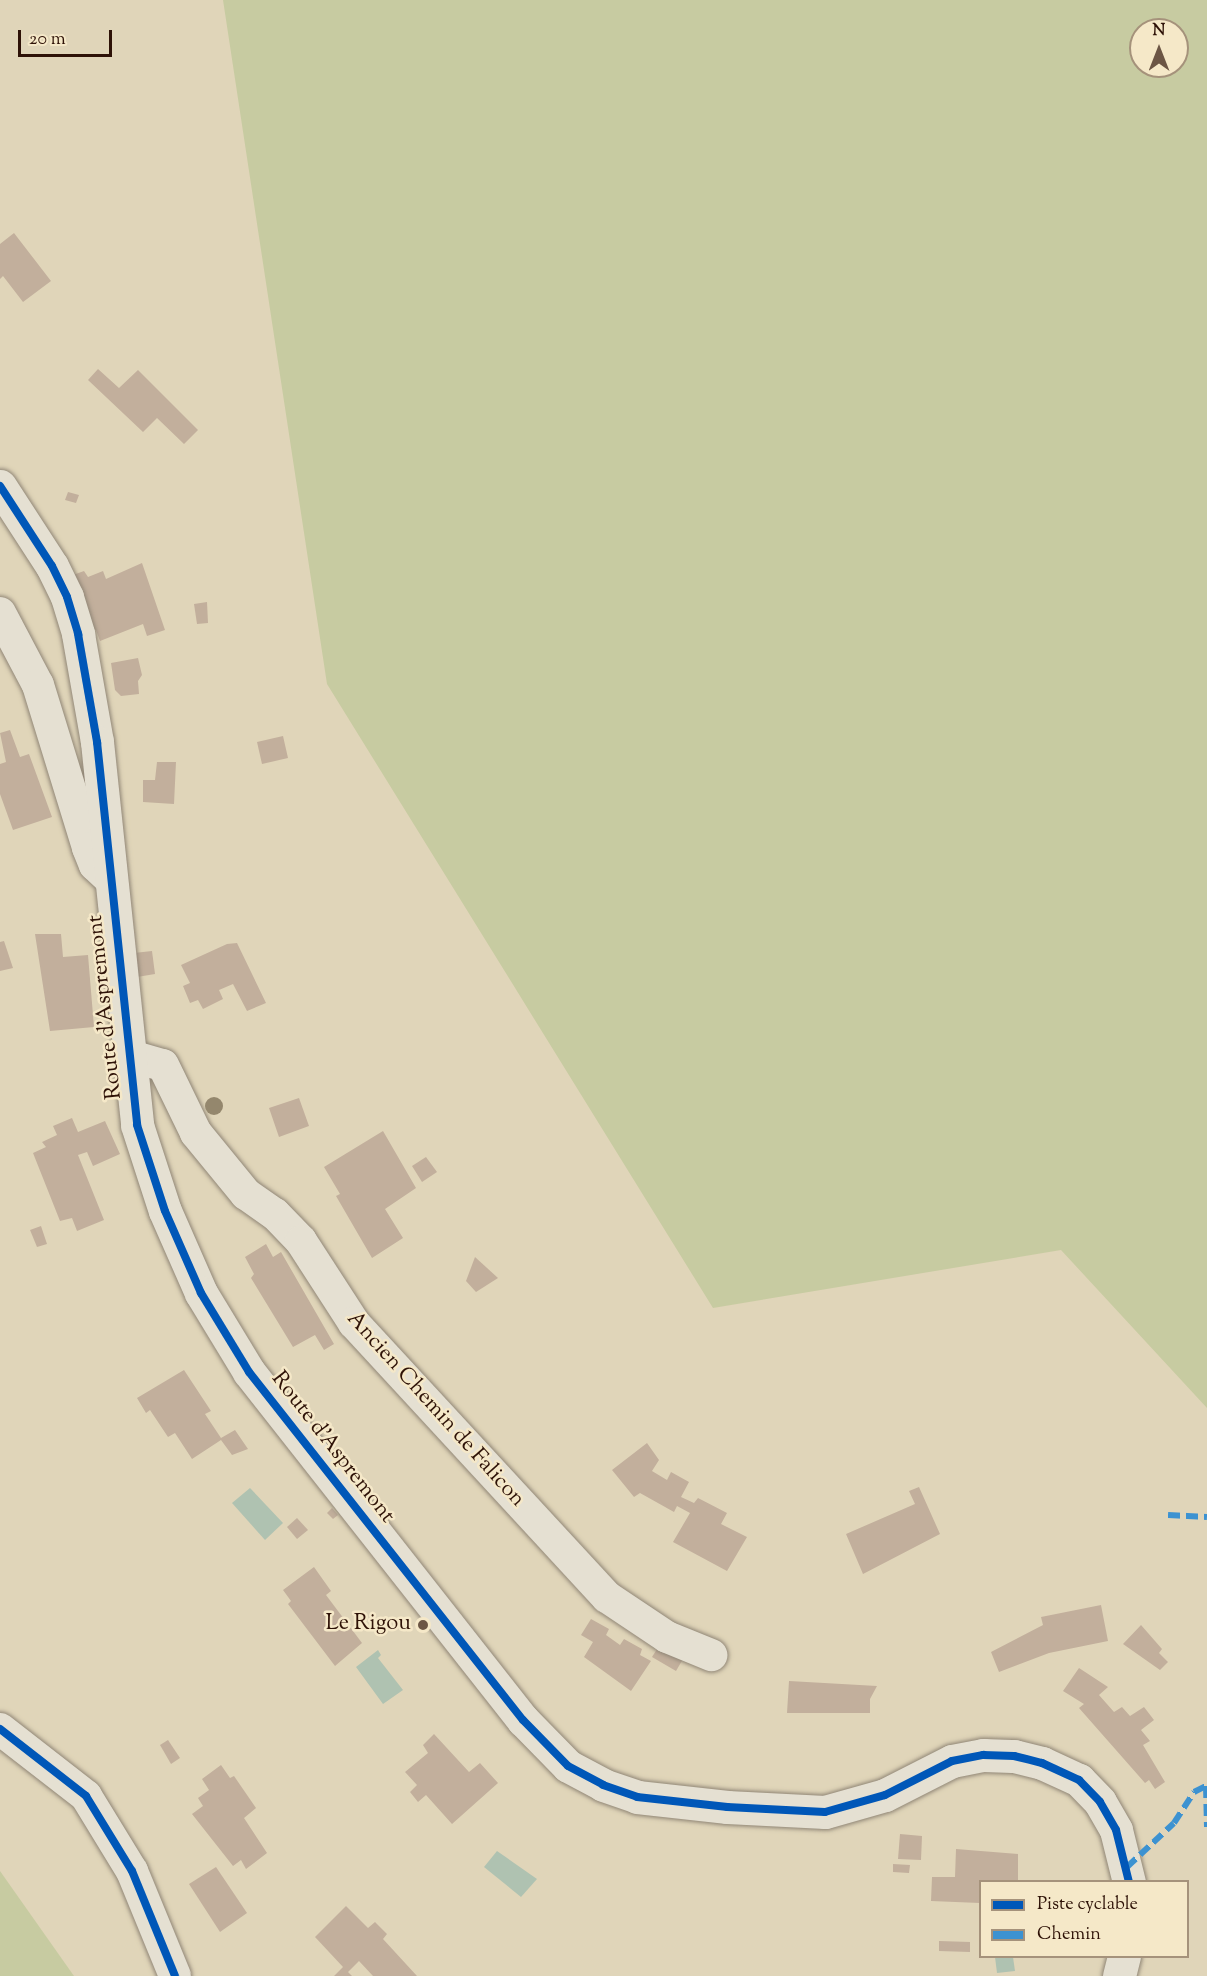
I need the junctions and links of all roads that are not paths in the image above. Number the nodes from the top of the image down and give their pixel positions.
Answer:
1 (0, 486) edge
2 (0, 613) edge
3 (111, 880) junction
4 (127, 1054) junction
5 (711, 1655) dead end
6 (0, 1729) edge
7 (1129, 1880) edge
8 (1124, 1958) edge
9 (175, 1976) edge
10 (1119, 1976) edge

1 - 3 street, Route d'Aspremont
2 - 3 street
3 - 4 street, Route d'Aspremont
4 - 5 street, Ancien Chemin de Falicon
4 - 7 street, Route d'Aspremont
6 - 9 street
8 - 10 street

